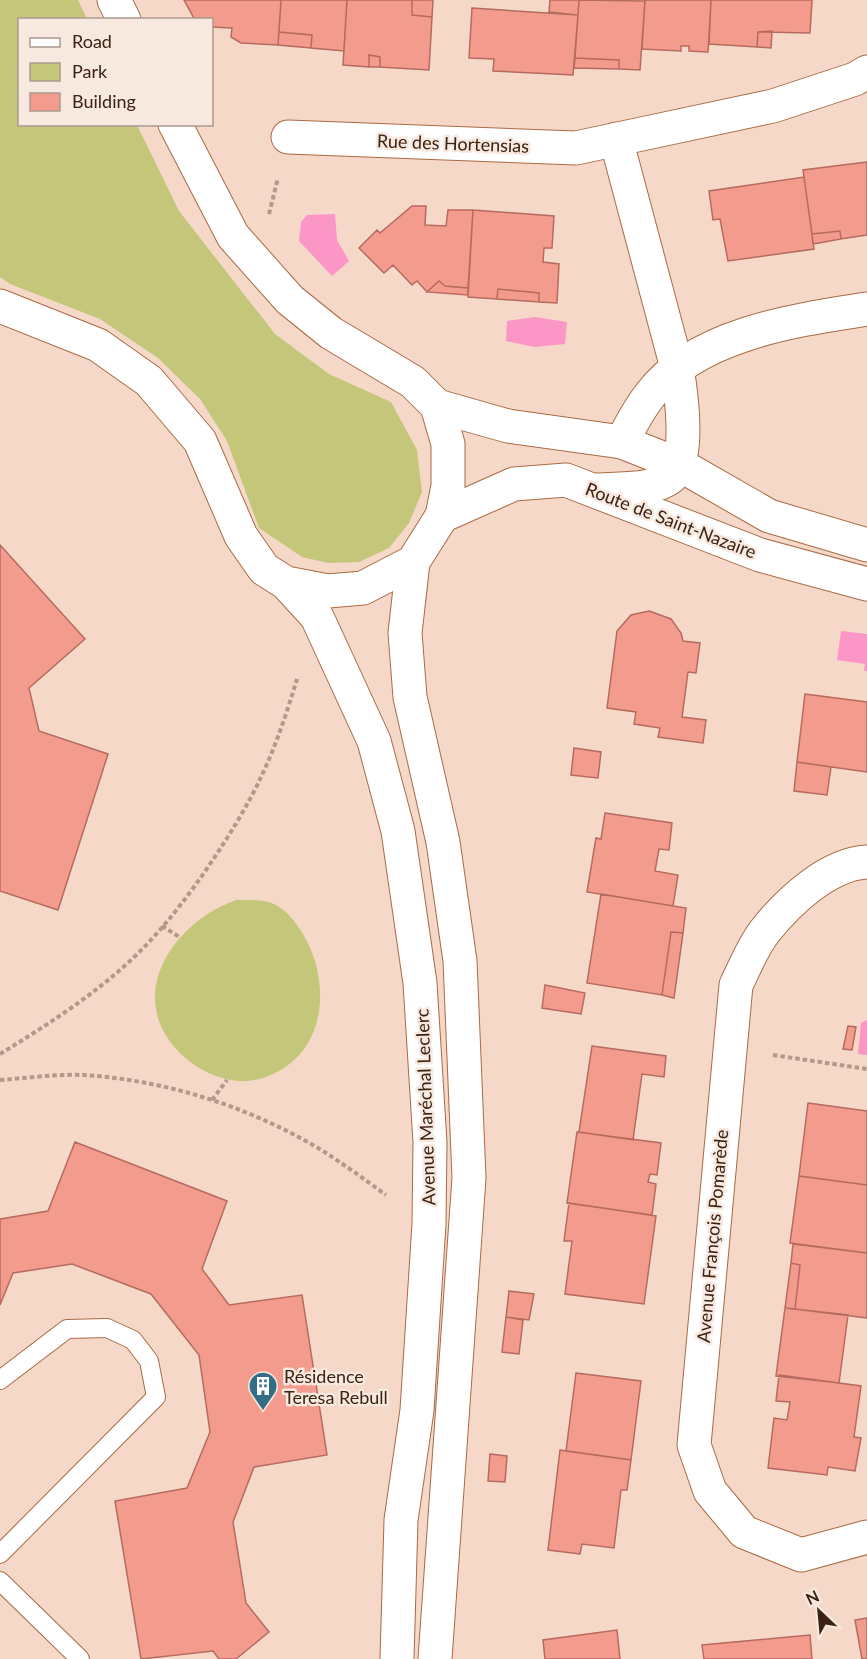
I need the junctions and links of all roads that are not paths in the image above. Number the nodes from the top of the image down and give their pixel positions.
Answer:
1 (114, 0) edge
2 (122, 18) edge
3 (867, 72) edge
4 (176, 126) edge
5 (288, 137) road end
6 (616, 139) junction
7 (1, 307) edge
8 (867, 309) edge
9 (677, 368) junction
10 (437, 406) junction
11 (622, 442) junction
12 (680, 465) junction
13 (598, 490) junction
14 (442, 516) junction
15 (867, 545) edge
16 (413, 562) junction
17 (286, 583) junction
18 (867, 584) edge
19 (867, 862) edge
20 (0, 1380) edge
21 (867, 1537) edge
22 (0, 1554) edge
23 (0, 1581) edge
24 (80, 1659) edge
25 (397, 1659) edge
26 (435, 1659) edge

1 - 2 main road
3 - 6 main road, Rue des Hortensias
4 - 10 main road
5 - 6 main road, Rue des Hortensias
6 - 9 main road
7 - 17 main road
8 - 9 main road
9 - 11 main road
9 - 12 main road
10 - 11 main road
10 - 14 main road
11 - 12 main road
12 - 13 main road
12 - 15 main road
13 - 14 main road, Route de Saint-Nazaire
13 - 18 main road, Route de Saint-Nazaire
14 - 16 main road
16 - 17 main road
16 - 26 main road
17 - 25 main road, Avenue Maréchal Leclerc
19 - 21 main road, Avenue François Pomarède
20 - 22 lane
23 - 24 lane

